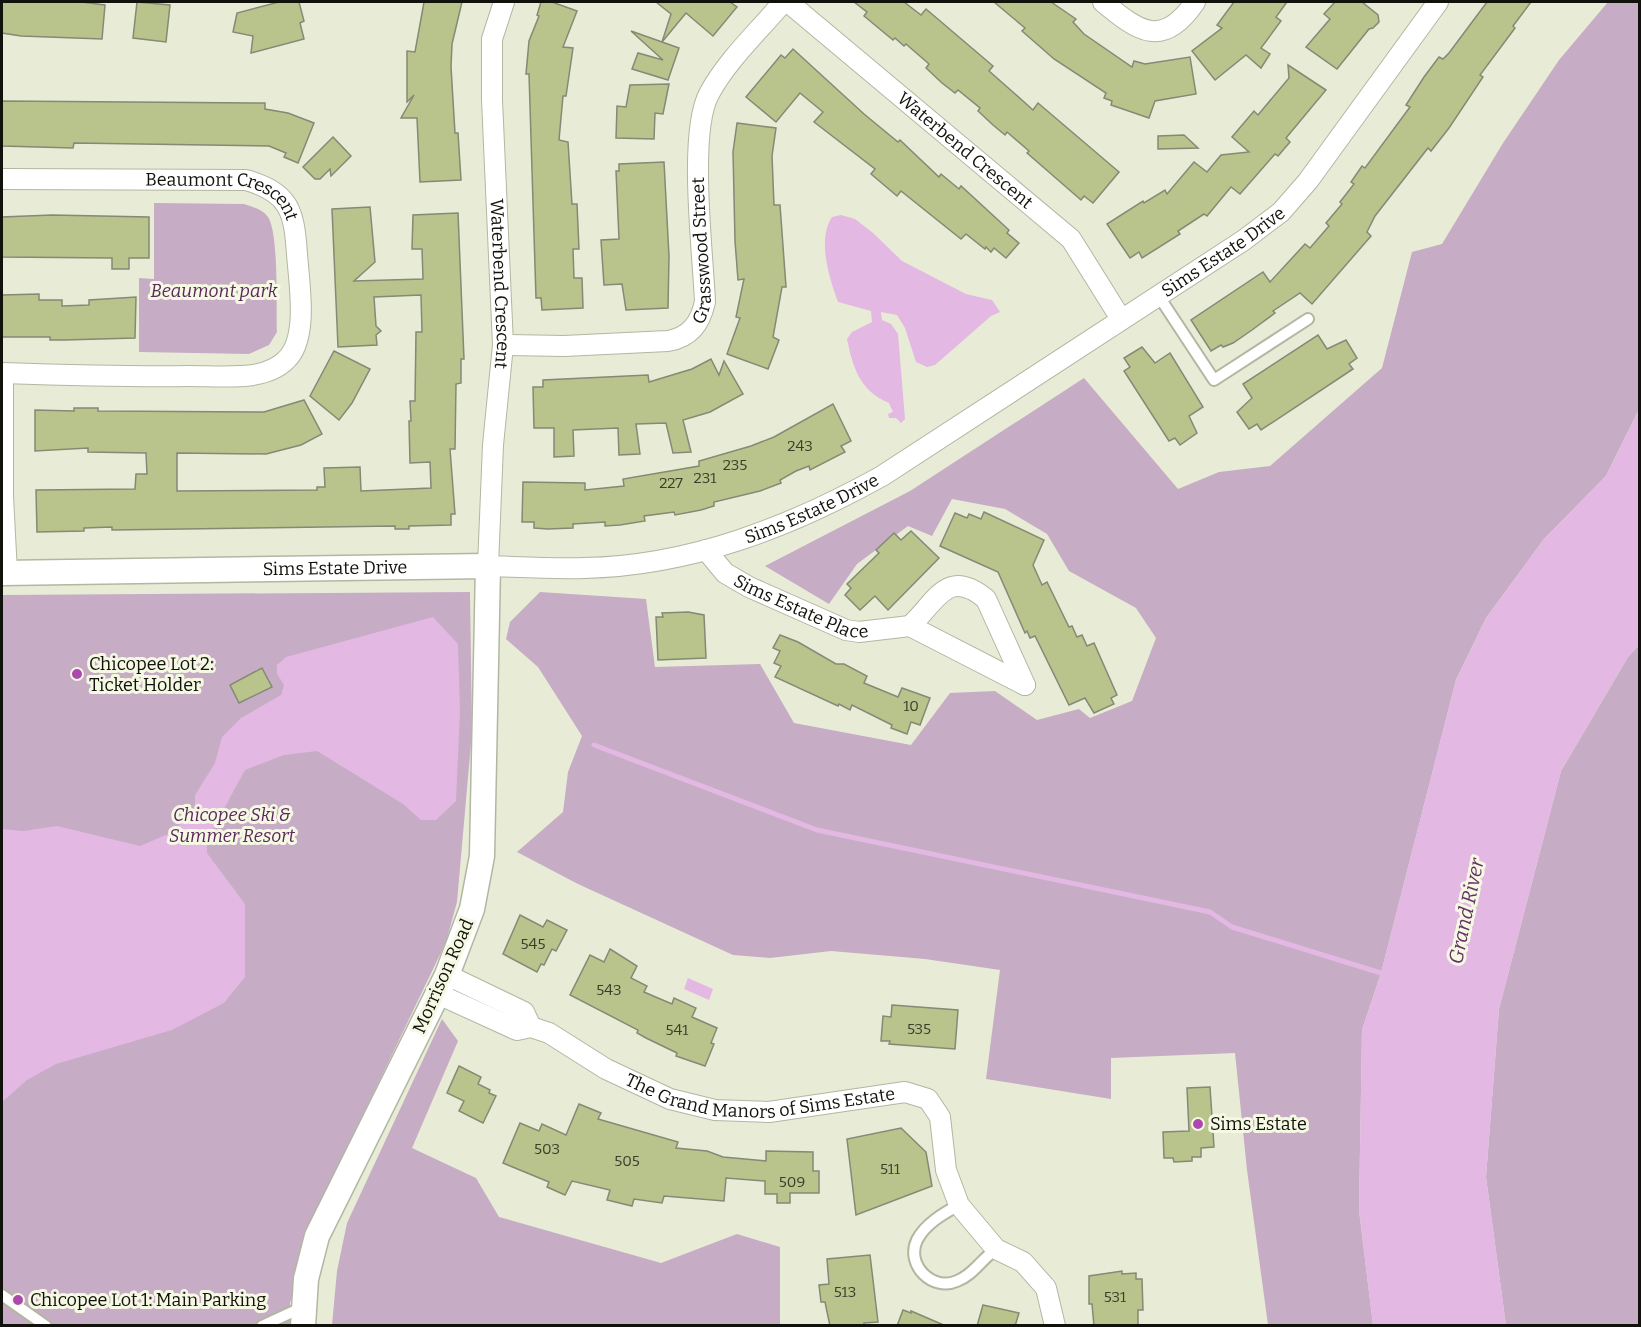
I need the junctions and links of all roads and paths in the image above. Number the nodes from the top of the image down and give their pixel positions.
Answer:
1 (504, 2) edge
2 (783, 2) edge
3 (788, 2) edge
4 (1103, 2) edge
5 (1195, 2) edge
6 (1429, 5) edge
7 (2, 179) edge
8 (1158, 296) junction
9 (1121, 319) junction
10 (1308, 319) dead end
11 (503, 345) junction
12 (2, 373) edge
13 (706, 550) junction
14 (488, 566) junction
15 (4, 573) edge
16 (910, 626) junction
17 (442, 984) junction
18 (959, 1205) junction
19 (996, 1249) junction
20 (2, 1295) edge
21 (303, 1316) edge
22 (46, 1326) edge
23 (262, 1326) edge
24 (1055, 1326) edge

1 - 11 street, Waterbend Crescent
2 - 11 street, Grasswood Street
3 - 9 street, Waterbend Crescent
4 - 5 street
6 - 8 street, Sims Estate Drive
7 - 12 street, Beaumont Crescent
8 - 9 street, Sims Estate Drive
8 - 10 lane
9 - 13 street, Sims Estate Drive
11 - 14 street, Waterbend Crescent
12 - 15 street
13 - 14 street, Sims Estate Drive
13 - 16 street, Sims Estate Place
14 - 15 street, Sims Estate Drive
14 - 17 street, Morrison Road
16 - 16 street
17 - 18 street, The Grand Manors of Sims Estate
17 - 21 street, Morrison Road
18 - 19 street, The Grand Manors of Sims Estate
18 - 19 lane
19 - 24 street, The Grand Manors of Sims Estate
20 - 22 lane
21 - 23 lane

